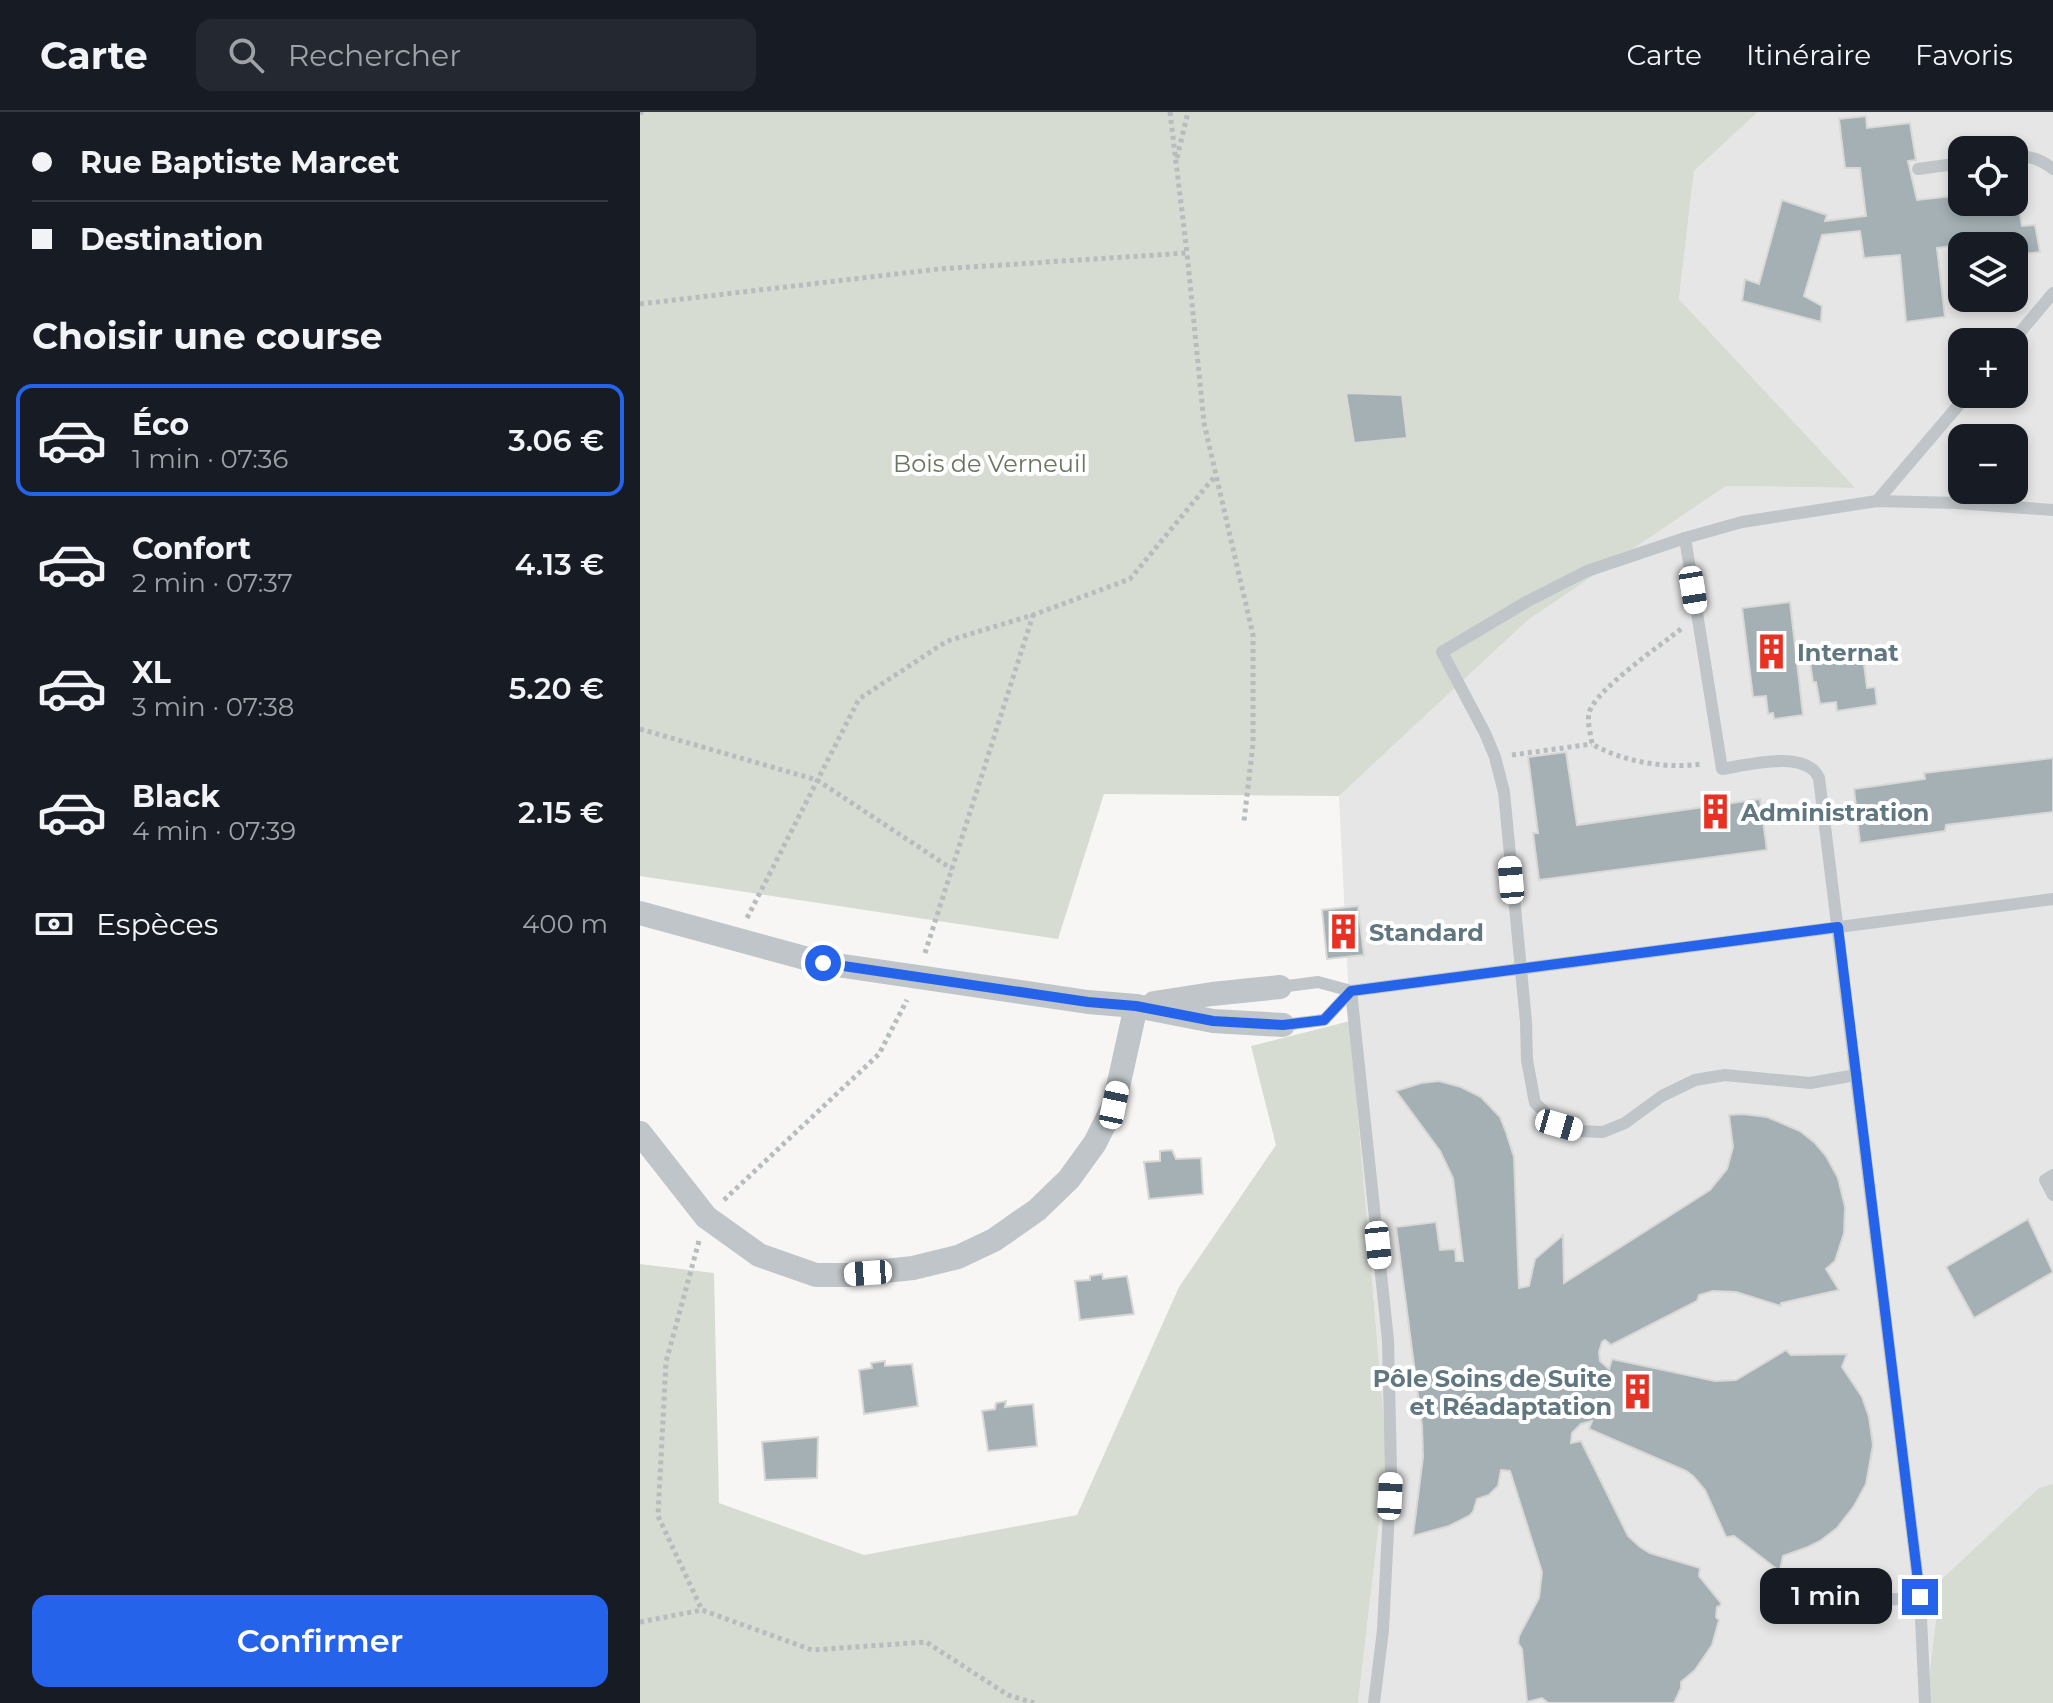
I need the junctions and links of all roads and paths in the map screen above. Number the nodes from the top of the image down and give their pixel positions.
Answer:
1 (1170, 112) edge
2 (1188, 112) edge
3 (2028, 156) edge
4 (1176, 164) junction
5 (1948, 165) edge
6 (1918, 169) dead end
7 (2053, 169) edge
8 (1187, 253) junction
9 (2053, 293) edge
10 (640, 304) edge
11 (2024, 328) edge
12 (1956, 408) edge
13 (1215, 475) junction
14 (1877, 501) junction
15 (2053, 510) edge
16 (1685, 538) junction
17 (1033, 615) junction
18 (1697, 616) junction
19 (640, 729) edge
20 (1592, 744) junction
21 (1495, 757) junction
22 (1721, 761) junction
23 (817, 780) junction
24 (1244, 821) dead end
25 (952, 869) junction
26 (2053, 899) edge
27 (640, 913) edge
28 (1838, 927) junction
29 (736, 939) junction
30 (1519, 968) junction
31 (918, 978) junction
32 (1280, 987) joint
33 (1351, 991) junction
34 (1136, 1006) junction
35 (1283, 1025) joint
36 (1856, 1075) junction
37 (640, 1133) edge
38 (2053, 1175) edge
39 (2053, 1195) edge
40 (706, 1217) junction
41 (1802, 1593) dead end
42 (1920, 1597) junction
43 (702, 1610) junction
44 (640, 1622) edge
45 (1034, 1703) edge
46 (1374, 1703) edge
47 (1925, 1703) edge

1 - 4 path
2 - 4 path
3 - 7 lane
4 - 8 path
5 - 6 lane
8 - 10 path
8 - 13 path
9 - 11 lane
12 - 14 lane
13 - 17 path
13 - 24 path
14 - 15 lane
14 - 16 lane
16 - 18 lane
16 - 21 lane
17 - 23 path
17 - 25 path
18 - 20 path
18 - 22 lane
19 - 23 path
20 - 21 path
20 - 22 path
21 - 30 lane
22 - 28 lane
23 - 25 path
23 - 29 path
25 - 31 path
26 - 28 lane
27 - 29 street
28 - 30 lane
28 - 36 lane
29 - 31 street
30 - 33 lane
30 - 36 lane
31 - 34 street
31 - 40 path
32 - 33 lane
32 - 34 street
33 - 35 lane
33 - 46 lane
34 - 35 street
34 - 40 street
36 - 42 lane
37 - 40 street
38 - 39 lane
40 - 43 path
41 - 42 lane
42 - 47 lane
43 - 44 path
43 - 45 path

